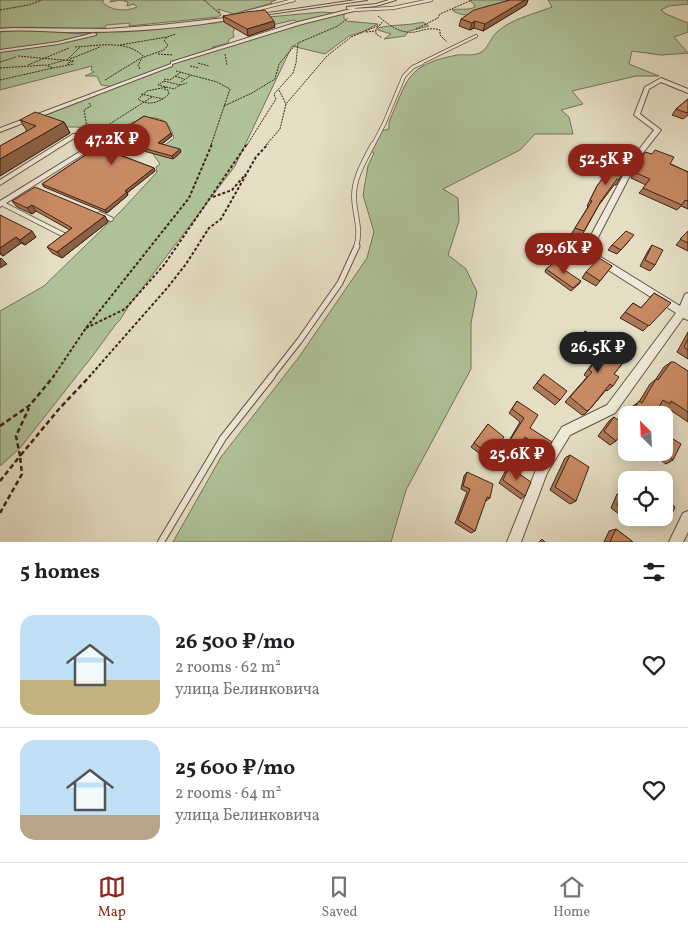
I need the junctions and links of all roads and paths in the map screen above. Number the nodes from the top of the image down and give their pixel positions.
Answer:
1 (42, 0) edge
2 (204, 0) edge
3 (294, 0) edge
4 (365, 0) edge
5 (394, 0) edge
6 (431, 0) edge
7 (472, 0) edge
8 (353, 9) junction
9 (0, 10) edge
10 (272, 12) junction
11 (242, 14) edge
12 (376, 14) dead end
13 (234, 16) edge
14 (226, 18) junction
15 (347, 20) dead end
16 (383, 21) junction
17 (380, 25) junction
18 (0, 30) edge
19 (106, 30) junction
20 (376, 31) junction
21 (415, 31) junction
22 (363, 33) junction
23 (167, 36) dead end
24 (476, 36) dead end
25 (382, 38) dead end
26 (164, 41) dead end
27 (298, 43) junction
28 (104, 45) junction
29 (90, 46) junction
30 (117, 46) junction
31 (79, 47) junction
32 (453, 49) junction
33 (0, 51) edge
34 (88, 52) junction
35 (225, 52) dead end
36 (155, 54) junction
37 (18, 56) dead end
38 (180, 56) dead end
39 (144, 57) junction
40 (47, 58) junction
41 (6, 60) dead end
42 (68, 60) junction
43 (191, 61) dead end
44 (0, 62) edge
45 (74, 64) dead end
46 (46, 65) junction
47 (68, 65) junction
48 (169, 65) junction
49 (227, 65) dead end
50 (27, 66) junction
51 (209, 66) dead end
52 (0, 68) edge
53 (53, 68) junction
54 (144, 70) dead end
55 (181, 72) junction
56 (191, 75) junction
57 (175, 76) junction
58 (186, 79) junction
59 (0, 80) edge
60 (105, 80) dead end
61 (164, 81) junction
62 (180, 85) junction
63 (167, 87) junction
64 (164, 89) junction
65 (279, 90) junction
66 (688, 91) edge
67 (141, 94) junction
68 (152, 97) junction
69 (84, 98) junction
70 (163, 99) junction
71 (143, 103) junction
72 (286, 104) junction
73 (224, 106) junction
74 (0, 130) edge
75 (99, 130) dead end
76 (87, 135) junction
77 (248, 172) junction
78 (0, 183) edge
79 (30, 186) junction
80 (39, 189) edge
81 (211, 198) junction
82 (1, 204) edge
83 (93, 211) edge
84 (111, 219) dead end
85 (64, 235) edge
86 (688, 297) edge
87 (685, 314) edge
88 (86, 328) junction
89 (30, 405) junction
90 (0, 426) edge
91 (20, 456) junction
92 (0, 482) edge
93 (0, 513) edge
94 (688, 518) edge
95 (161, 542) edge
96 (514, 542) edge
97 (676, 542) edge

1 - 9 path
2 - 14 path
3 - 11 lane
4 - 10 street
5 - 8 street
6 - 8 lane
7 - 21 path
8 - 10 street
8 - 48 street
10 - 14 street
12 - 16 path
13 - 14 lane
14 - 19 street
15 - 27 path
16 - 17 path
16 - 21 path
17 - 20 path
17 - 22 path
18 - 19 street
19 - 33 street
20 - 22 path
20 - 25 path
21 - 32 path
22 - 72 path
23 - 30 path
24 - 32 lane
26 - 36 path
27 - 65 path
27 - 73 path
28 - 29 path
28 - 30 path
28 - 34 path
29 - 31 path
29 - 34 path
30 - 39 path
31 - 40 path
31 - 42 path
32 - 95 lane
34 - 42 path
35 - 49 path
36 - 38 path
36 - 39 path
37 - 40 path
39 - 54 path
39 - 60 path
40 - 42 path
40 - 50 path
41 - 44 path
42 - 46 path
42 - 47 path
43 - 51 path
45 - 47 path
46 - 50 path
46 - 53 path
47 - 53 path
48 - 55 path
48 - 69 street
50 - 52 path
53 - 59 path
55 - 56 path
55 - 57 path
56 - 58 path
56 - 73 path
57 - 58 path
57 - 61 path
58 - 62 path
61 - 62 path
61 - 63 path
62 - 63 path
63 - 64 path
64 - 67 path
64 - 70 path
65 - 72 path
65 - 81 path
66 - 87 street
67 - 68 path
67 - 71 path
68 - 70 path
68 - 71 path
69 - 74 street
69 - 76 path
70 - 71 path
71 - 75 path
72 - 77 path
73 - 88 path
76 - 78 street
76 - 79 street
77 - 81 path
77 - 91 path
79 - 80 lane
79 - 82 street
81 - 88 path
82 - 85 lane
83 - 84 lane
86 - 87 street
87 - 96 street
88 - 89 path
89 - 90 path
89 - 91 path
91 - 92 path
91 - 93 path
94 - 97 street

